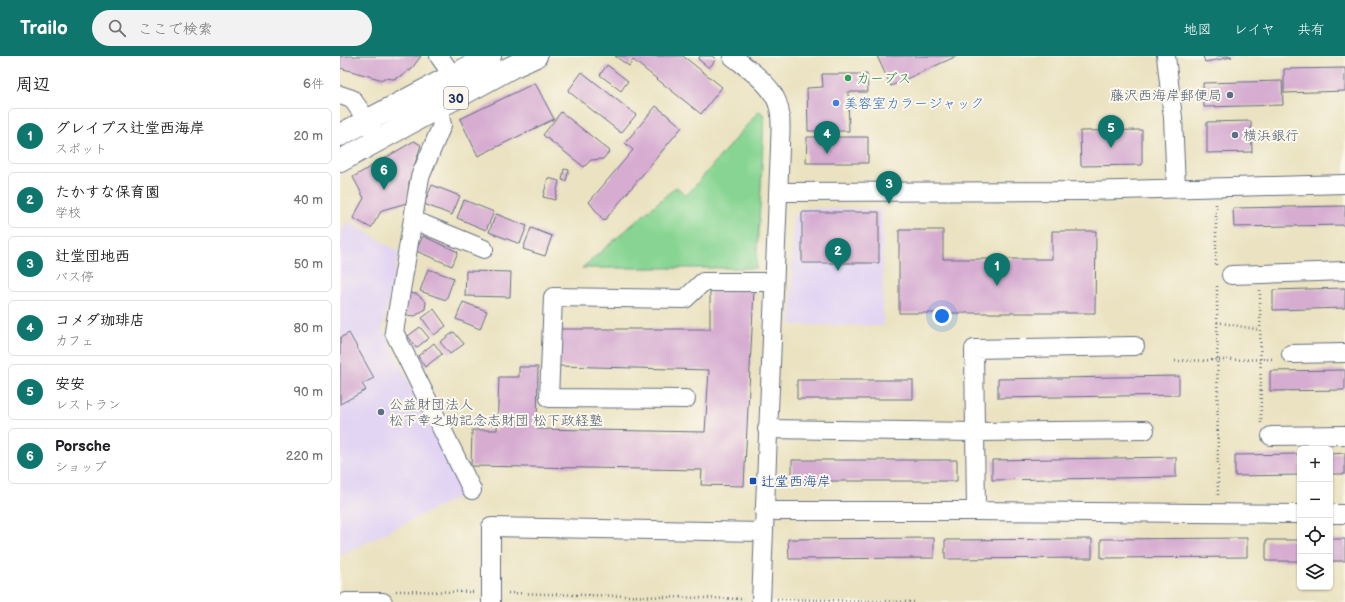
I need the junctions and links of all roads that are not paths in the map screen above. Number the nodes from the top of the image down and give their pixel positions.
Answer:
1 (439, 56) edge
2 (536, 56) edge
3 (732, 56) edge
4 (1166, 56) edge
5 (478, 58) edge
6 (452, 75) junction
7 (340, 95) edge
8 (438, 108) junction
9 (367, 120) junction
10 (340, 135) edge
11 (376, 142) junction
12 (340, 161) edge
13 (1345, 184) edge
14 (1176, 187) junction
15 (778, 192) junction
16 (413, 220) junction
17 (484, 249) dead end
18 (1345, 271) edge
19 (1221, 274) road end
20 (774, 282) junction
21 (1135, 346) dead end
22 (1345, 353) edge
23 (1291, 354) road end
24 (686, 399) dead end
25 (767, 429) junction
26 (1145, 430) dead end
27 (975, 432) junction
28 (1345, 435) edge
29 (1271, 436) road end
30 (472, 490) dead end
31 (764, 511) junction
32 (976, 511) junction
33 (1297, 514) edge
34 (1333, 514) edge
35 (1345, 514) edge
36 (763, 532) junction
37 (388, 596) edge
38 (491, 597) edge
39 (760, 601) edge
40 (346, 602) edge

1 - 6 street
2 - 8 main road, 30
3 - 15 street
4 - 14 street
5 - 6 main road, 30
6 - 9 main road, 30
7 - 9 street
8 - 11 main road, 30
8 - 16 street
9 - 10 main road, 30
9 - 11 street
11 - 12 main road, 30
13 - 14 street
14 - 15 street
15 - 20 street
16 - 17 street
16 - 30 street
18 - 19 street
20 - 24 street
20 - 25 street
21 - 27 street
22 - 23 street
25 - 27 street
25 - 31 street
26 - 27 street
27 - 32 street
28 - 29 street
31 - 32 street
31 - 36 street
32 - 33 street
34 - 35 street
36 - 38 street
36 - 39 street
37 - 40 street

